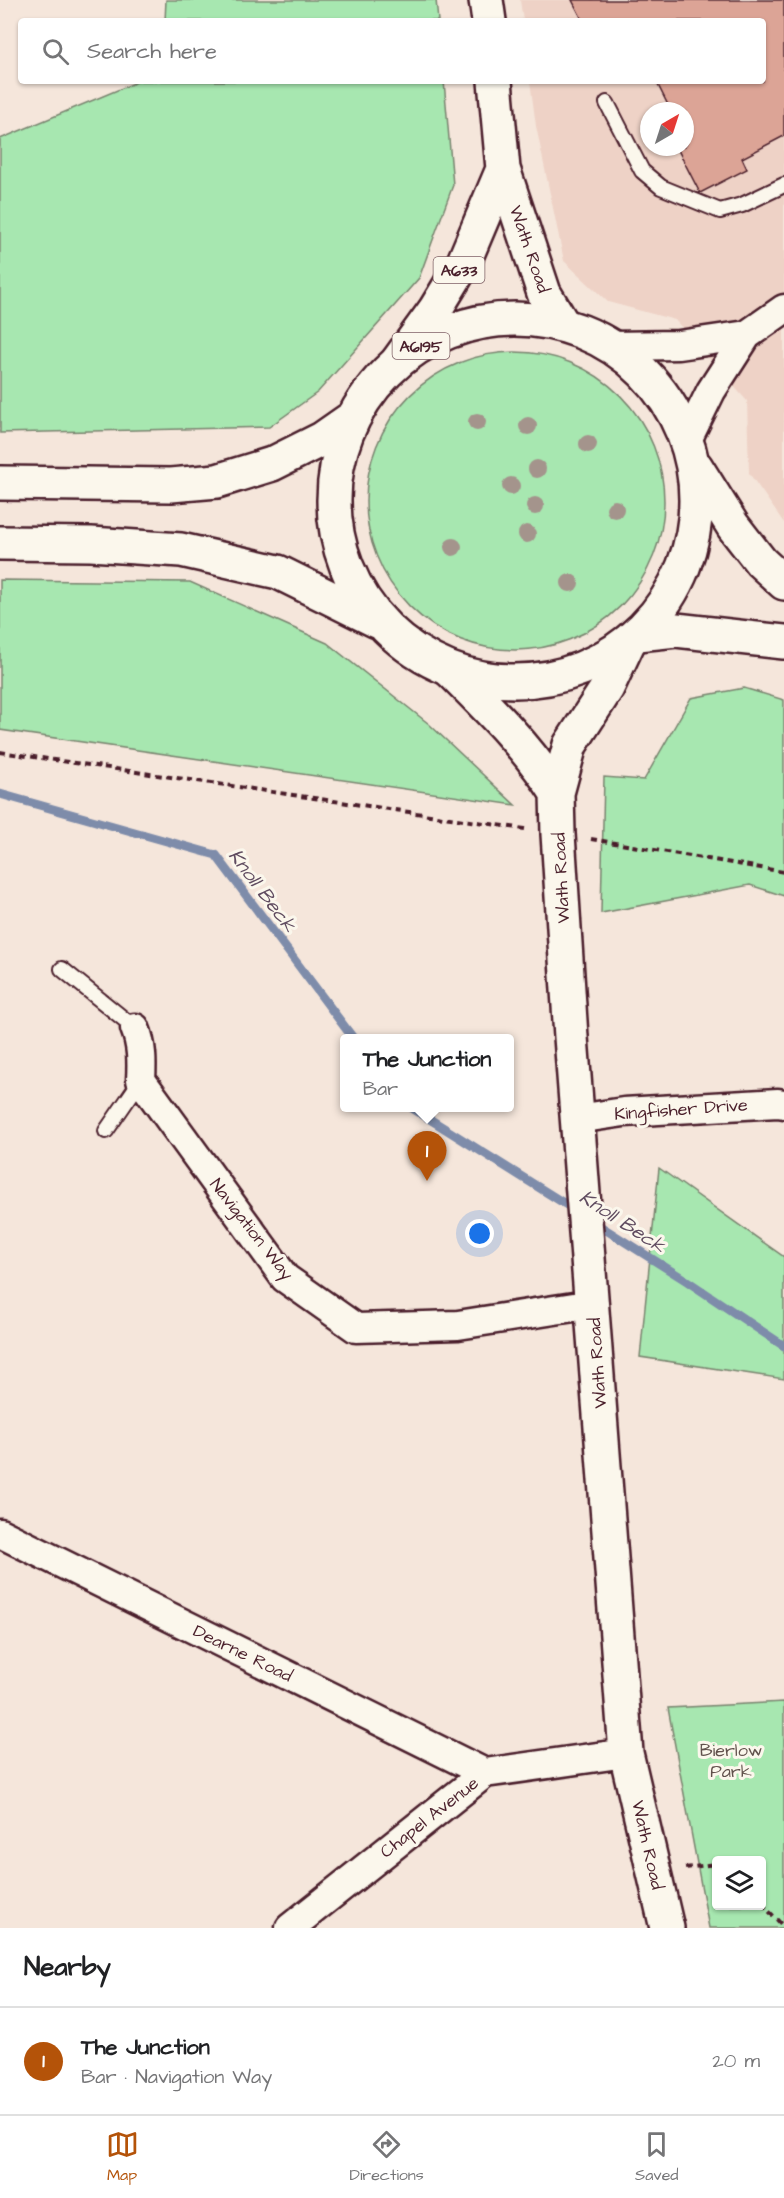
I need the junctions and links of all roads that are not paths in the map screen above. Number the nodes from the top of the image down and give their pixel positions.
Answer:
1 (486, 0) edge
2 (489, 18) edge
3 (495, 84) edge
4 (607, 103) dead end
5 (503, 170) junction
6 (784, 185) edge
7 (784, 309) edge
8 (563, 326) junction
9 (747, 335) junction
10 (610, 346) junction
11 (398, 362) junction
12 (355, 416) junction
13 (690, 452) junction
14 (0, 483) edge
15 (0, 543) edge
16 (784, 582) edge
17 (384, 625) junction
18 (634, 638) junction
19 (784, 642) edge
20 (449, 669) junction
21 (557, 793) junction
22 (62, 969) dead end
23 (135, 1028) joint
24 (141, 1080) junction
25 (784, 1104) edge
26 (577, 1119) junction
27 (106, 1131) dead end
28 (593, 1304) junction
29 (0, 1533) edge
30 (626, 1754) junction
31 (485, 1773) junction
32 (290, 1928) edge
33 (667, 1928) edge

1 - 2 main road
3 - 5 main road, Wath Road / A633
4 - 6 lane
5 - 8 main road, Wath Road / A633
5 - 11 main road, Wath Road / A633
7 - 9 street
8 - 10 main road, A6195
8 - 11 main road, A6195
9 - 10 street
9 - 13 street
10 - 13 main road, A6195
11 - 12 main road, A6195
12 - 14 main road, A6195
12 - 17 main road, A6195
13 - 16 main road, A6195
13 - 18 main road, A6195
15 - 17 main road, A6195
17 - 20 main road, A6195
18 - 19 main road, A6195
18 - 20 main road, A6195
18 - 21 main road
20 - 21 main road
21 - 26 main road, Wath Road
22 - 23 lane
23 - 24 street
24 - 27 lane
24 - 28 street, Navigation Way
25 - 26 street, Kingfisher Drive
26 - 28 main road, Wath Road
28 - 30 main road, Wath Road
29 - 31 street, Dearne Road
30 - 31 street, Chapel Avenue
30 - 33 main road, Wath Road
31 - 32 street, Chapel Avenue

